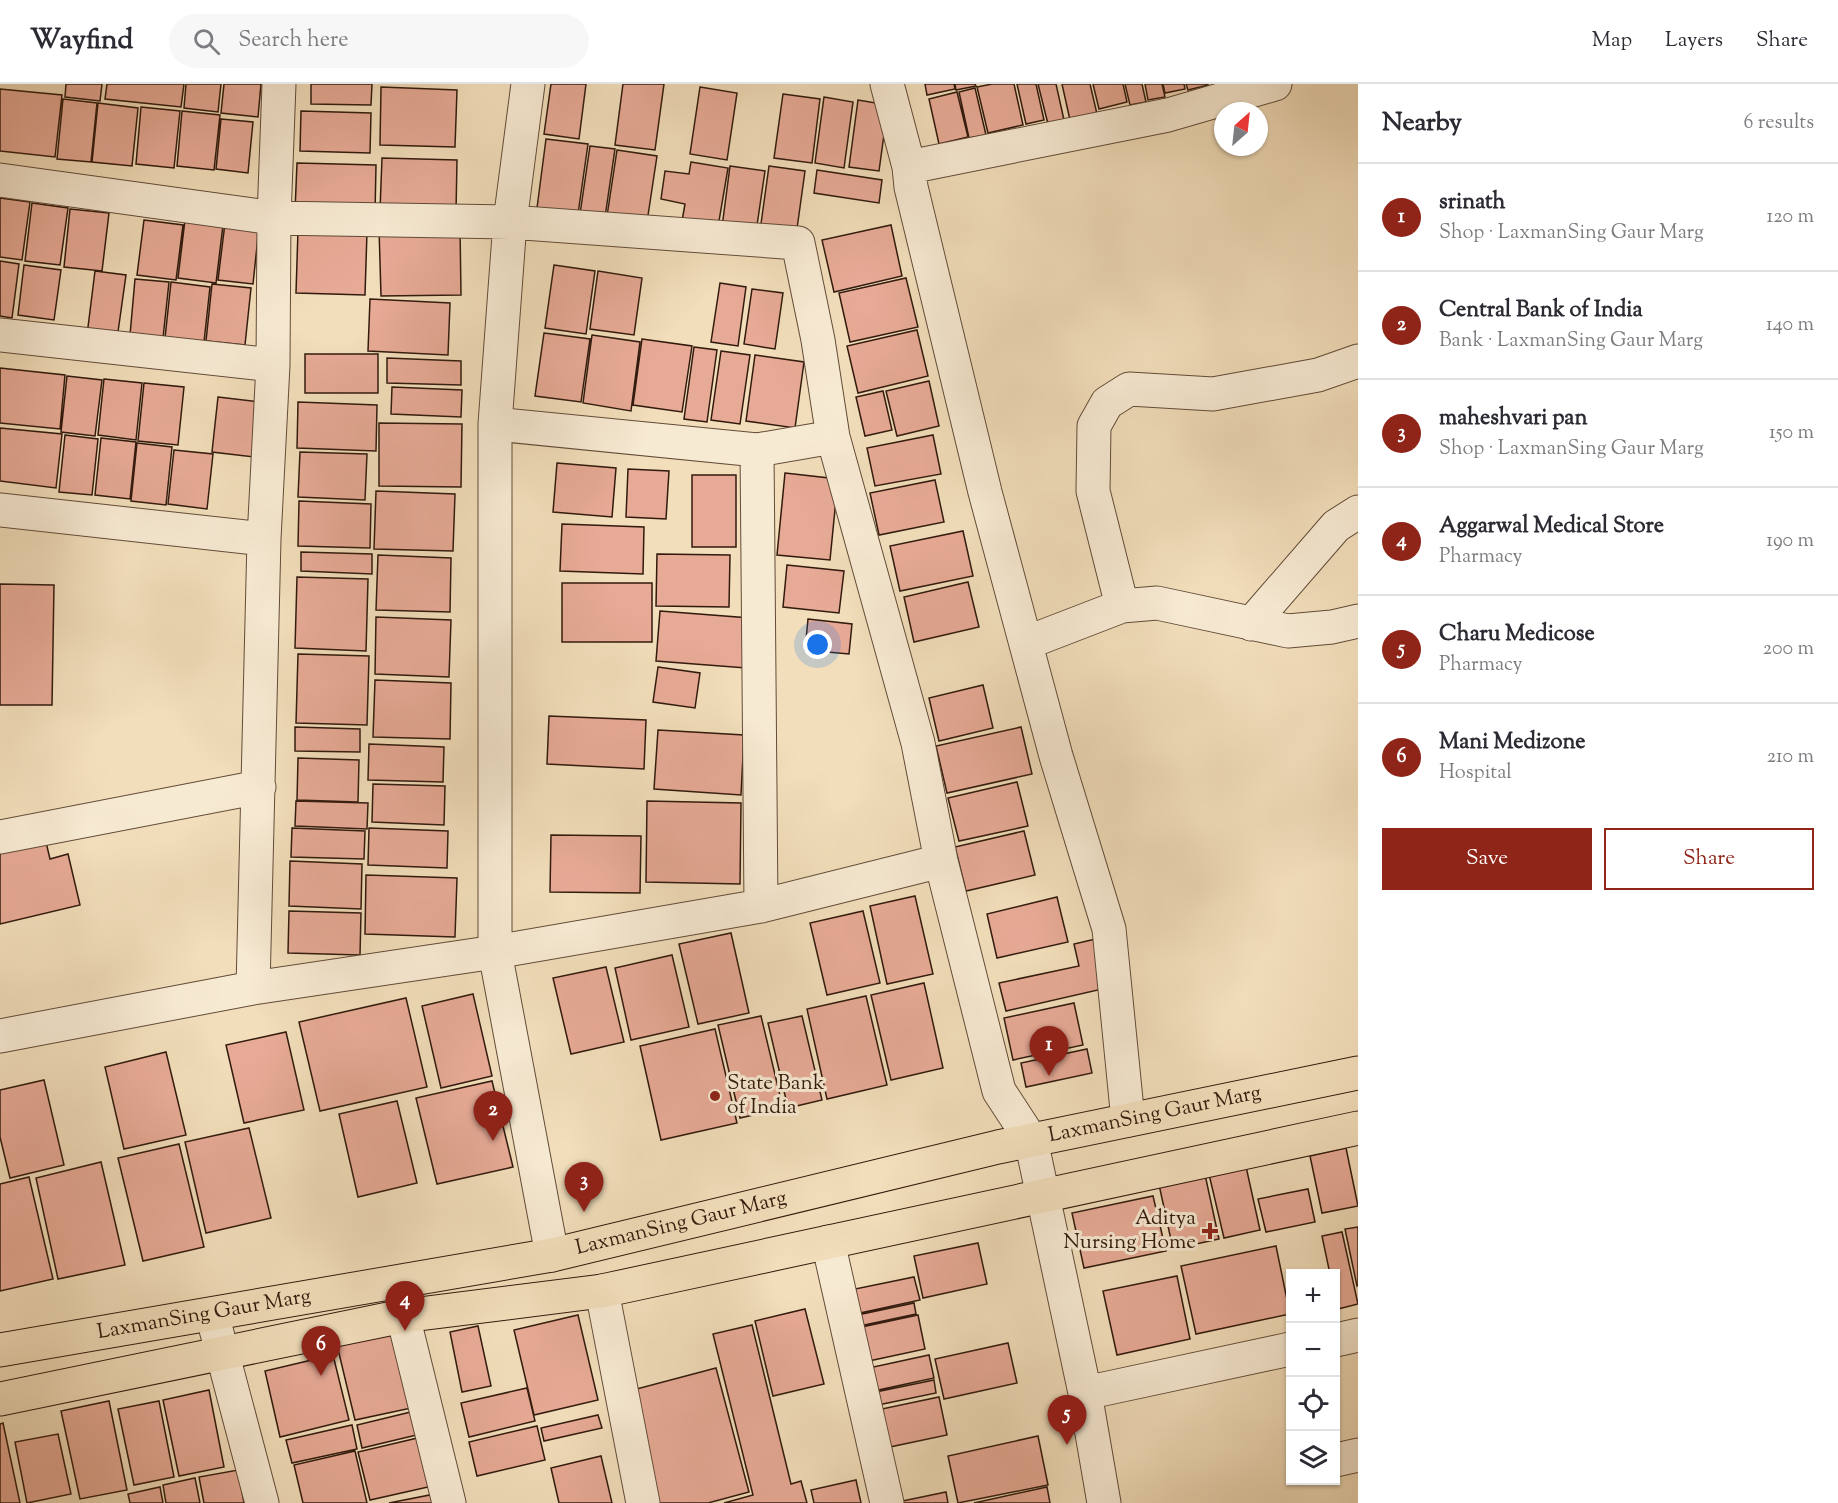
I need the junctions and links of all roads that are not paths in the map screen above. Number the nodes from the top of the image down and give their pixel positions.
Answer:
1 (279, 84) edge
2 (528, 84) edge
3 (887, 84) edge
4 (1275, 84) edge
5 (909, 167) junction
6 (0, 180) edge
7 (274, 218) junction
8 (510, 222) junction
9 (0, 334) edge
10 (1358, 361) edge
11 (273, 365) junction
12 (495, 424) junction
13 (833, 437) junction
14 (757, 450) junction
15 (0, 510) edge
16 (1358, 512) edge
17 (264, 539) junction
18 (1122, 606) junction
19 (1358, 621) edge
20 (1251, 624) junction
21 (1026, 643) junction
22 (259, 787) junction
23 (0, 837) edge
24 (941, 861) junction
25 (761, 906) junction
26 (495, 952) junction
27 (253, 988) junction
28 (0, 1036) edge
29 (1358, 1073) edge
30 (1128, 1120) junction
31 (1358, 1128) edge
32 (1031, 1140) junction
33 (1043, 1197) junction
34 (828, 1242) junction
35 (552, 1255) junction
36 (602, 1291) junction
37 (212, 1314) junction
38 (403, 1316) junction
39 (1358, 1335) edge
40 (1340, 1339) edge
41 (0, 1350) edge
42 (1286, 1350) edge
43 (221, 1353) junction
44 (1085, 1393) junction
45 (0, 1400) edge
46 (1358, 1455) edge
47 (1340, 1459) edge
48 (262, 1503) edge
49 (449, 1503) edge
50 (643, 1503) edge
51 (886, 1503) edge
52 (1104, 1503) edge

1 - 7 street
2 - 8 street
3 - 5 street
4 - 5 street
5 - 21 street
6 - 7 street
7 - 8 street
7 - 11 street
8 - 12 street
8 - 13 street
9 - 11 street
10 - 18 street
11 - 17 street
12 - 14 street
12 - 26 street
13 - 14 street
13 - 24 street
14 - 25 street
15 - 17 street
16 - 20 street
17 - 22 street
18 - 20 street
18 - 21 street
19 - 20 street
21 - 30 street
22 - 23 street
22 - 27 street
24 - 25 street
24 - 32 street
25 - 26 street
26 - 27 street
26 - 35 street
27 - 28 street
29 - 30 main road, LaxmanSing Gaur Marg
30 - 32 main road, LaxmanSing Gaur Marg
31 - 33 main road, LaxmanSing Gaur Marg
32 - 33 street
32 - 35 main road, LaxmanSing Gaur Marg
33 - 34 main road, LaxmanSing Gaur Marg
33 - 44 street
34 - 36 main road, LaxmanSing Gaur Marg
34 - 51 street
35 - 37 main road, LaxmanSing Gaur Marg
36 - 38 main road, LaxmanSing Gaur Marg
36 - 50 street
37 - 41 main road, LaxmanSing Gaur Marg
37 - 43 street
38 - 43 main road, LaxmanSing Gaur Marg
38 - 49 street
39 - 40 street
42 - 44 street
43 - 45 main road, LaxmanSing Gaur Marg
43 - 48 street
44 - 52 street
46 - 47 street

